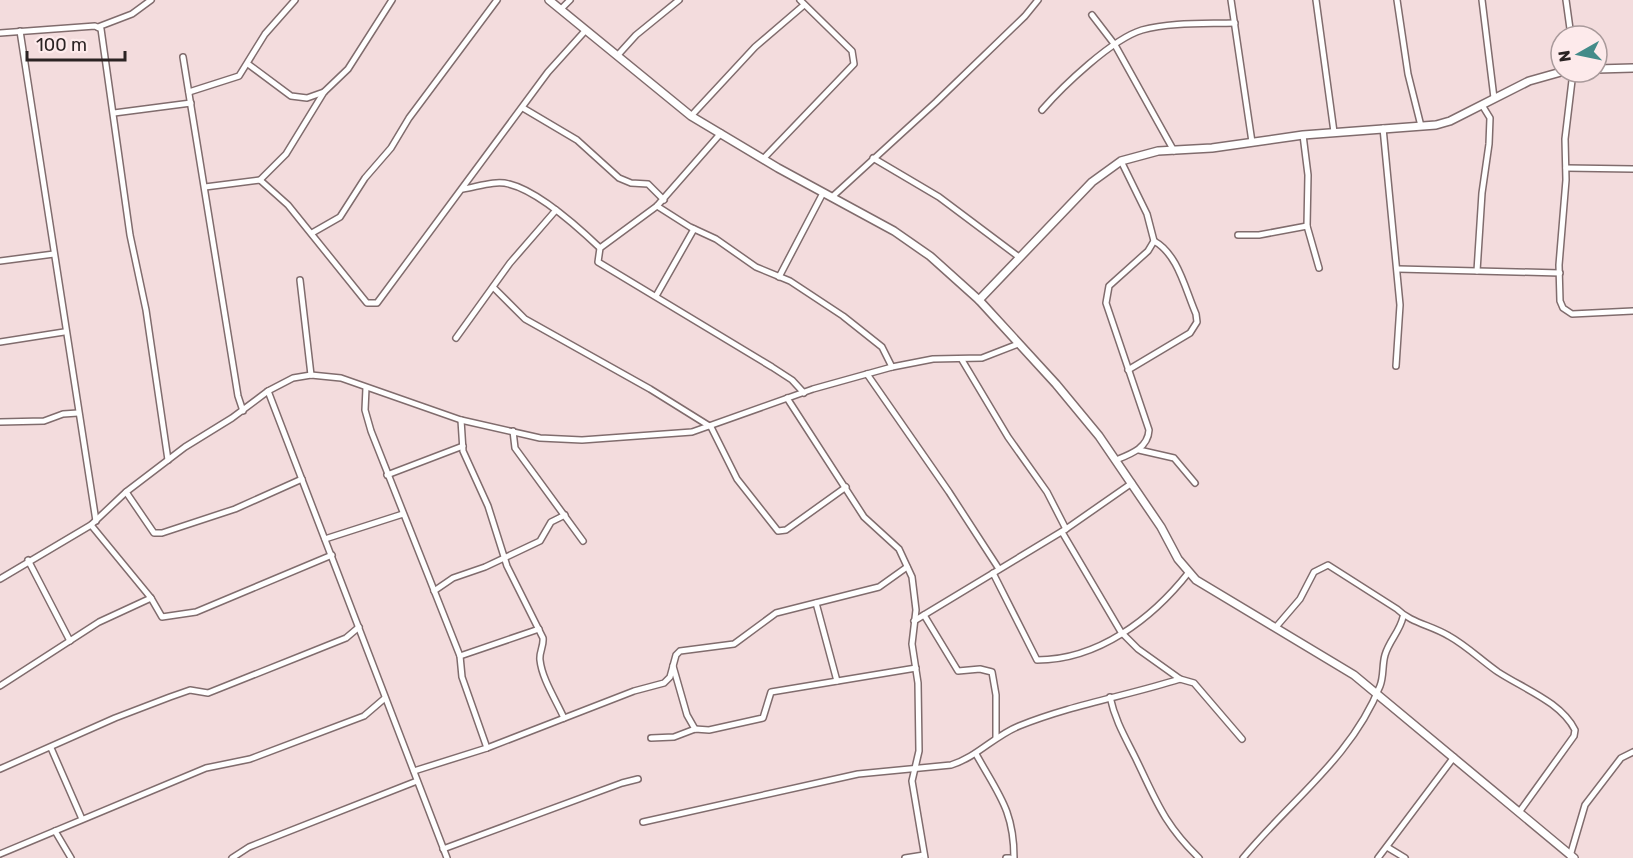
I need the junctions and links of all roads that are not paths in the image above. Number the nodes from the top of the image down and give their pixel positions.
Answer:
1 (151, 0) edge
2 (295, 0) edge
3 (392, 0) edge
4 (497, 0) edge
5 (549, 0) edge
6 (570, 0) edge
7 (679, 0) edge
8 (1038, 0) edge
9 (1231, 0) edge
10 (1316, 0) edge
11 (1397, 0) edge
12 (1482, 0) edge
13 (1566, 0) edge
14 (802, 2) edge
15 (561, 9) junction
16 (1092, 15) dead end
17 (1235, 23) junction
18 (1569, 24) edge
19 (98, 27) junction
20 (20, 31) junction
21 (585, 31) junction
22 (0, 33) edge
23 (1115, 45) junction
24 (616, 56) junction
25 (183, 57) dead end
26 (248, 64) junction
27 (1633, 68) edge
28 (1609, 69) edge
29 (1549, 75) edge
30 (1571, 84) edge
31 (189, 92) junction
32 (324, 92) junction
33 (1494, 98) junction
34 (191, 103) junction
35 (1482, 105) junction
36 (523, 108) junction
37 (1042, 110) dead end
38 (114, 113) junction
39 (691, 116) junction
40 (1420, 126) junction
41 (1383, 128) junction
42 (1334, 132) junction
43 (721, 134) junction
44 (1303, 135) junction
45 (1252, 142) junction
46 (1174, 151) junction
47 (873, 158) junction
48 (763, 159) junction
49 (1121, 161) junction
50 (1566, 168) junction
51 (1633, 169) edge
52 (260, 180) junction
53 (205, 187) junction
54 (463, 189) junction
55 (824, 193) junction
56 (832, 197) junction
57 (664, 200) junction
58 (657, 206) junction
59 (556, 210) junction
60 (1307, 226) junction
61 (694, 229) junction
62 (312, 233) junction
63 (1238, 235) dead end
64 (1154, 241) junction
65 (600, 248) junction
66 (54, 254) junction
67 (1019, 257) junction
68 (0, 261) edge
69 (1319, 268) dead end
70 (1398, 269) junction
71 (1477, 271) junction
72 (1560, 273) junction
73 (779, 277) junction
74 (300, 280) dead end
75 (493, 287) junction
76 (656, 296) junction
77 (979, 300) junction
78 (1633, 311) edge
79 (64, 332) junction
80 (456, 338) dead end
81 (0, 342) edge
82 (1018, 344) junction
83 (962, 360) junction
84 (1396, 366) dead end
85 (892, 367) junction
86 (1128, 370) junction
87 (867, 374) junction
88 (311, 375) junction
89 (366, 388) junction
90 (267, 391) junction
91 (804, 393) junction
92 (787, 398) junction
93 (243, 411) junction
94 (78, 413) junction
95 (461, 420) junction
96 (0, 423) edge
97 (711, 427) junction
98 (513, 431) junction
99 (463, 446) junction
100 (1139, 450) junction
101 (168, 460) junction
102 (1116, 460) junction
103 (387, 475) junction
104 (302, 479) junction
105 (1132, 483) junction
106 (1195, 483) dead end
107 (846, 487) junction
108 (126, 492) junction
109 (403, 514) junction
110 (565, 515) junction
111 (93, 523) junction
112 (1064, 531) junction
113 (325, 539) junction
114 (582, 541) dead end
115 (332, 555) junction
116 (504, 557) junction
117 (28, 560) junction
118 (907, 567) junction
119 (996, 571) junction
120 (1189, 572) junction
121 (0, 579) edge
122 (434, 591) junction
123 (151, 598) junction
124 (816, 603) junction
125 (924, 615) junction
126 (1403, 617) junction
127 (914, 621) junction
128 (359, 627) junction
129 (1276, 627) junction
130 (539, 629) junction
131 (1121, 632) junction
132 (70, 641) junction
133 (460, 656) junction
134 (673, 666) junction
135 (916, 668) junction
136 (1170, 672) junction
137 (1180, 679) junction
138 (837, 681) junction
139 (1168, 683) junction
140 (0, 686) edge
141 (1377, 693) junction
142 (1110, 697) junction
143 (385, 698) junction
144 (564, 718) junction
145 (695, 729) junction
146 (651, 738) dead end
147 (996, 738) junction
148 (1242, 739) dead end
149 (51, 748) junction
150 (487, 748) junction
151 (1633, 752) edge
152 (976, 754) junction
153 (1454, 757) junction
154 (913, 768) junction
155 (0, 769) edge
156 (414, 771) junction
157 (638, 780) dead end
158 (417, 781) junction
159 (1520, 811) junction
160 (82, 819) junction
161 (643, 822) dead end
162 (55, 831) junction
163 (1387, 847) junction
164 (443, 849) junction
165 (0, 854) edge
166 (924, 857) edge
167 (1572, 857) edge
168 (70, 858) edge
169 (232, 858) edge
170 (446, 858) edge
171 (905, 858) edge
172 (1010, 858) edge
173 (1199, 858) edge
174 (1243, 858) edge
175 (1378, 858) edge
176 (1405, 858) edge

1 - 19 street
2 - 26 street
3 - 32 street
4 - 62 street
5 - 15 street
6 - 15 street
7 - 24 street
8 - 47 street
9 - 17 street
10 - 42 street
11 - 40 street
12 - 33 street
13 - 18 street
14 - 39 street
14 - 48 street
15 - 21 street
16 - 23 street
17 - 23 street
17 - 45 street
19 - 20 street
19 - 38 street
20 - 22 street
20 - 66 street
21 - 24 street
21 - 36 street
23 - 37 street
23 - 46 street
24 - 39 street
25 - 31 street
26 - 31 street
26 - 32 street
27 - 28 street
29 - 33 street
30 - 50 street
31 - 34 street
32 - 52 street
33 - 35 street
34 - 38 street
34 - 53 street
35 - 40 street
35 - 71 street
36 - 54 street
36 - 57 street
38 - 101 street
39 - 43 street
40 - 41 street
41 - 42 street
41 - 70 street
42 - 44 street
43 - 48 street
43 - 57 street
44 - 45 street
44 - 60 street
45 - 46 street
46 - 49 street
47 - 56 street
47 - 67 street
48 - 55 street
49 - 64 street
49 - 67 street
50 - 51 street
50 - 72 street
52 - 53 street
52 - 62 street
53 - 93 street
54 - 59 street
54 - 62 street
55 - 56 street
55 - 73 street
56 - 77 street
57 - 58 street
58 - 61 street
58 - 65 street
59 - 65 street
59 - 75 street
60 - 63 street
60 - 69 street
61 - 73 street
61 - 76 street
64 - 86 street
64 - 86 street
65 - 76 street
66 - 68 street
66 - 79 street
67 - 77 street
70 - 71 street
70 - 84 street
71 - 72 street
72 - 78 street
73 - 85 street
74 - 88 street
75 - 80 street
75 - 97 street
76 - 91 street
77 - 82 street
79 - 81 street
79 - 94 street
82 - 83 street
82 - 102 street
83 - 85 street
83 - 112 street
85 - 87 street
86 - 100 street
87 - 91 street
87 - 119 street
88 - 89 street
88 - 90 street
89 - 95 street
89 - 103 street
90 - 93 street
90 - 104 street
91 - 92 street
92 - 97 street
92 - 107 street
93 - 101 street
94 - 96 street
94 - 111 street
95 - 98 street
95 - 99 street
97 - 98 street
97 - 107 street
98 - 110 street
99 - 103 street
99 - 116 street
100 - 102 street
100 - 106 street
101 - 108 street
102 - 105 street
103 - 109 street
104 - 108 street
104 - 113 street
105 - 112 street
105 - 120 street
107 - 118 street
108 - 111 street
109 - 113 street
109 - 122 street
110 - 114 street
110 - 116 street
111 - 117 street
111 - 123 street
112 - 119 street
112 - 131 street
113 - 115 street
115 - 123 street
115 - 128 street
116 - 122 street
116 - 130 street
117 - 121 street
117 - 132 street
118 - 124 street
118 - 127 street
119 - 125 street
119 - 131 street
120 - 129 street
120 - 131 street
122 - 133 street
123 - 132 street
124 - 134 street
124 - 138 street
125 - 127 street
125 - 147 street
126 - 129 street
126 - 141 street
126 - 159 street
127 - 135 street
128 - 143 street
128 - 149 street
129 - 141 street
130 - 133 street
130 - 144 street
131 - 136 street
132 - 140 street
133 - 150 street
134 - 144 street
134 - 145 street
135 - 138 street
135 - 154 street
136 - 137 street
136 - 139 street
137 - 139 street
137 - 148 street
138 - 145 street
139 - 142 street
141 - 153 street
141 - 174 street
142 - 147 street
142 - 173 street
143 - 156 street
143 - 160 street
144 - 150 street
145 - 146 street
147 - 152 street
149 - 155 street
149 - 160 street
150 - 156 street
151 - 167 street
152 - 154 street
152 - 172 street
153 - 159 street
153 - 163 street
154 - 161 street
154 - 166 street
156 - 158 street
157 - 164 street
158 - 164 street
158 - 169 street
159 - 167 street
160 - 162 street
162 - 165 street
162 - 168 street
163 - 175 street
163 - 176 street
164 - 170 street
166 - 171 street

